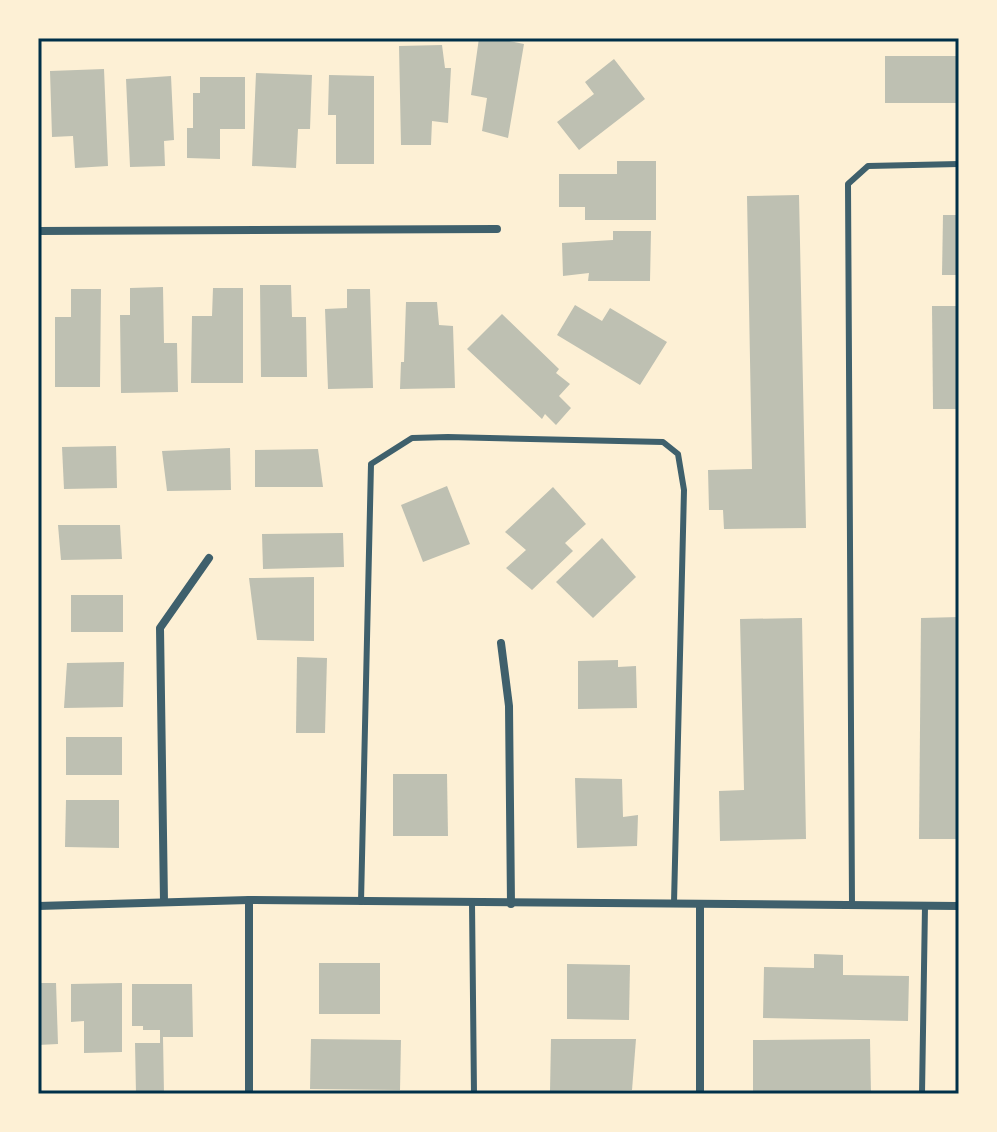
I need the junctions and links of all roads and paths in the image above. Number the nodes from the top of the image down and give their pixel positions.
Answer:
1 (959, 164) edge
2 (497, 229) dead end
3 (38, 231) edge
4 (209, 558) dead end
5 (501, 643) dead end
6 (249, 900) junction
7 (164, 902) junction
8 (361, 902) junction
9 (472, 903) junction
10 (674, 903) junction
11 (511, 904) junction
12 (700, 904) junction
13 (852, 905) junction
14 (38, 906) edge
15 (925, 906) junction
16 (959, 906) edge
17 (249, 1094) edge
18 (474, 1094) edge
19 (700, 1094) edge
20 (922, 1094) edge

1 - 13 lane
2 - 3 street
4 - 7 street
5 - 11 street
6 - 7 street
6 - 8 street
6 - 17 street
7 - 14 street
8 - 9 street
8 - 10 lane
9 - 11 street
9 - 18 lane
10 - 11 street
10 - 12 street
12 - 13 street
12 - 19 street
13 - 15 street
15 - 16 street
15 - 20 lane

